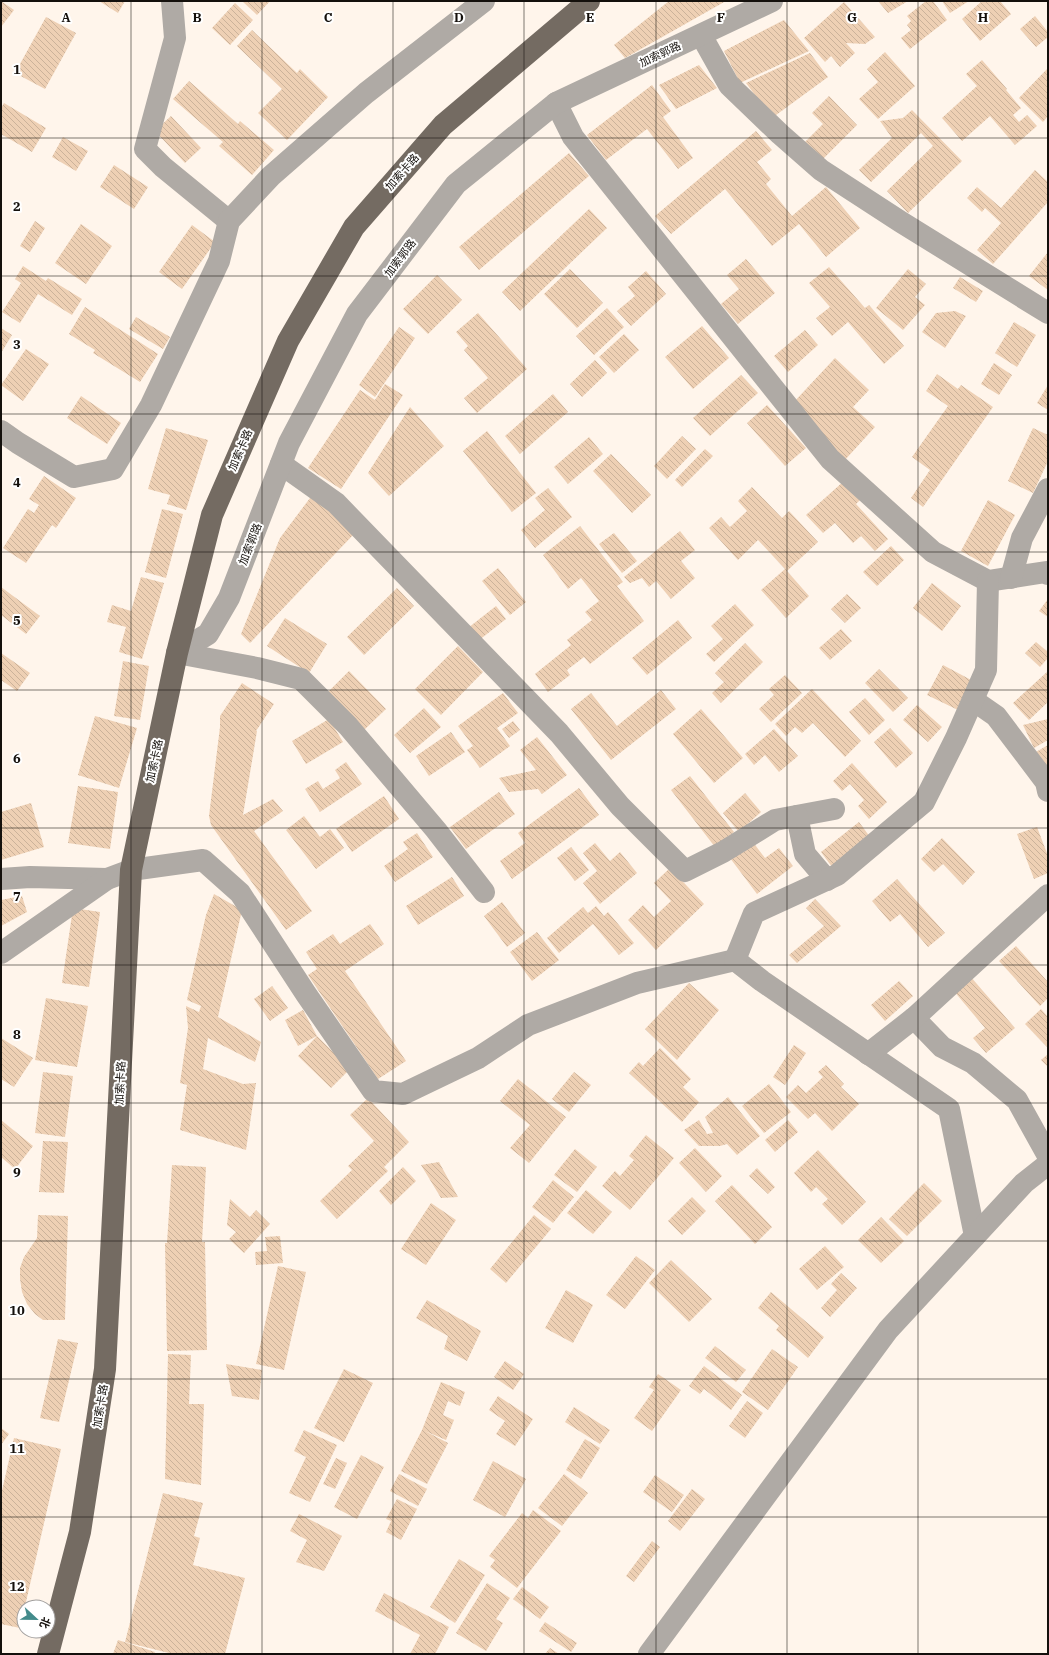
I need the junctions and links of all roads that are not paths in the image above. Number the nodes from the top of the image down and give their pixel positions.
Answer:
1 (172, 1) edge
2 (484, 1) edge
3 (589, 1) edge
4 (772, 1) edge
5 (701, 35) junction
6 (556, 103) junction
7 (229, 221) junction
8 (1048, 313) edge
9 (1, 431) edge
10 (281, 464) junction
11 (1048, 490) edge
12 (1048, 574) edge
13 (1011, 578) junction
14 (988, 582) junction
15 (177, 653) junction
16 (973, 700) junction
17 (1048, 791) edge
18 (834, 809) dead end
19 (797, 816) junction
20 (131, 870) junction
21 (1, 879) edge
22 (107, 879) junction
23 (827, 880) junction
24 (484, 892) dead end
25 (1048, 895) edge
26 (1, 953) edge
27 (735, 960) junction
28 (914, 1018) junction
29 (868, 1054) junction
30 (1048, 1156) edge
31 (1048, 1164) edge
32 (975, 1236) junction
33 (48, 1654) edge
34 (649, 1654) edge

1 - 7 street
2 - 7 street
3 - 15 main road, 加索卡路
4 - 5 street, 加索郭路
5 - 6 street, 加索郭路
5 - 8 street
6 - 10 street, 加索郭路
6 - 14 street
7 - 9 street
10 - 15 street, 加索郭路
10 - 19 street
11 - 13 street
12 - 13 street
13 - 14 street
14 - 16 street
15 - 20 main road, 加索卡路
15 - 24 street
16 - 17 street
16 - 23 street
18 - 19 street
19 - 23 street
20 - 22 street
20 - 27 street
20 - 33 main road, 加索卡路
21 - 22 street
22 - 26 street
23 - 27 street
25 - 28 street
27 - 29 street
28 - 29 street
28 - 30 street
29 - 32 street
31 - 32 street
32 - 34 street

